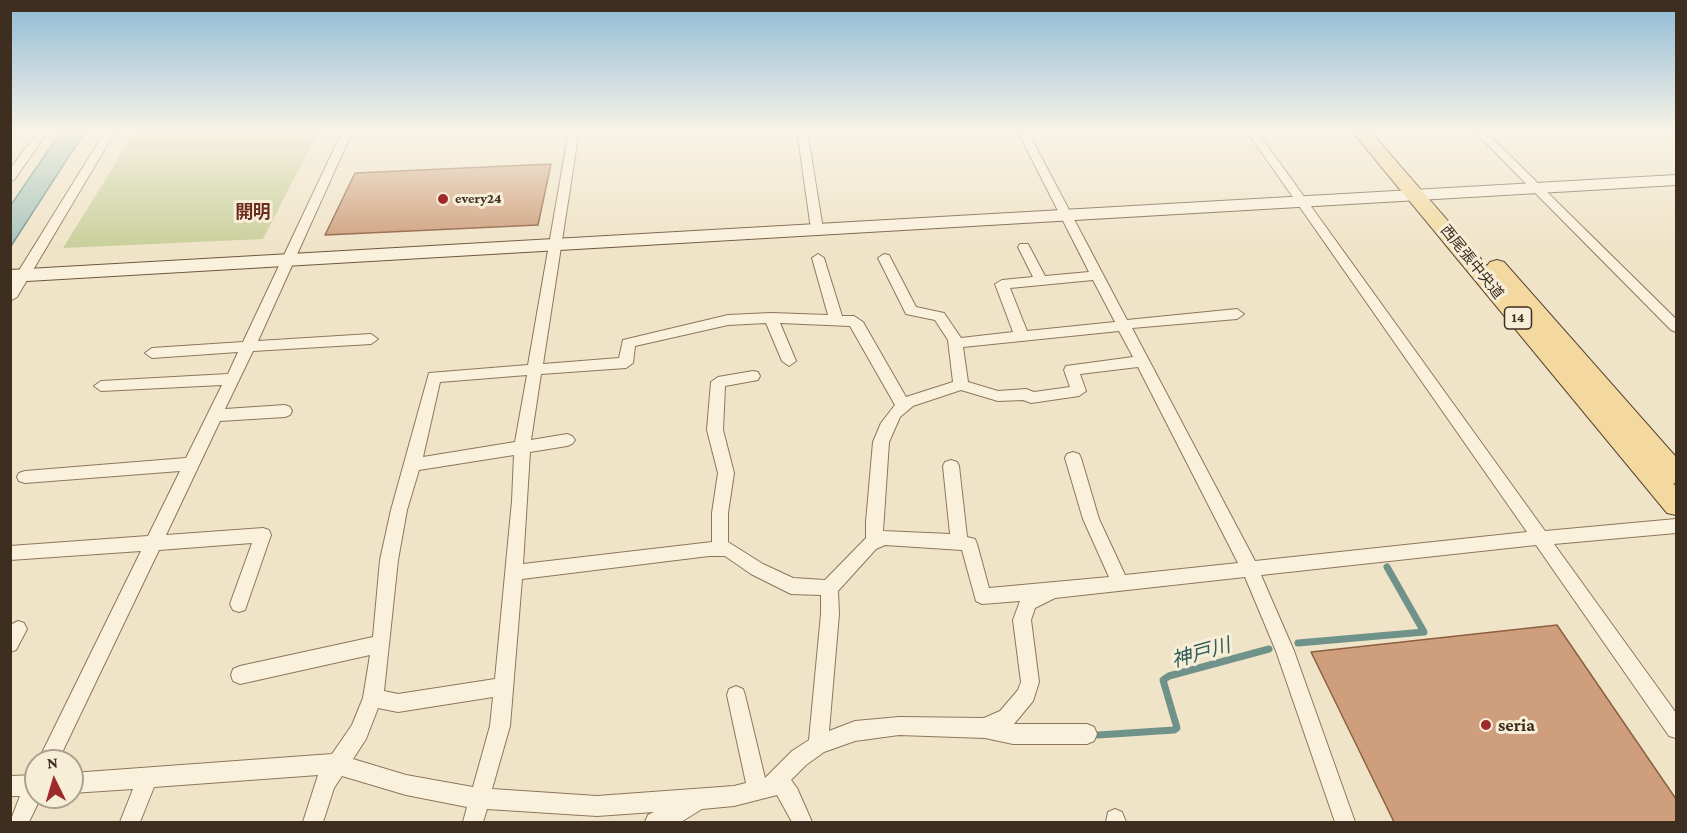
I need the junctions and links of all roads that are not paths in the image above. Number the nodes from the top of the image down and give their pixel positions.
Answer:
1 (86, 169) edge
2 (331, 169) edge
3 (568, 169) edge
4 (808, 169) edge
5 (1042, 169) edge
6 (1279, 169) edge
7 (1399, 169) edge
8 (1406, 169) edge
9 (1516, 169) edge
10 (1677, 180) edge
11 (1534, 187) junction
12 (1424, 193) junction
13 (1301, 200) junction
14 (1065, 214) junction
15 (817, 229) junction
16 (556, 243) junction
17 (1024, 247) dead end
18 (819, 258) dead end
19 (884, 258) dead end
20 (290, 260) junction
21 (1097, 275) junction
22 (16, 276) edge
23 (1041, 280) junction
24 (10, 297) edge
25 (1238, 314) dead end
26 (771, 318) junction
27 (836, 321) junction
28 (1123, 326) junction
29 (1677, 327) edge
30 (1022, 337) junction
31 (371, 339) dead end
32 (956, 343) junction
33 (246, 347) junction
34 (152, 353) dead end
35 (1141, 361) junction
36 (789, 362) dead end
37 (533, 370) junction
38 (753, 376) dead end
39 (231, 379) junction
40 (961, 385) junction
41 (101, 386) dead end
42 (903, 406) junction
43 (285, 411) dead end
44 (213, 416) junction
45 (567, 440) dead end
46 (522, 447) junction
47 (1072, 458) dead end
48 (190, 464) junction
49 (413, 465) junction
50 (951, 466) dead end
51 (1677, 474) edge
52 (25, 477) dead end
53 (1677, 505) edge
54 (1677, 526) edge
55 (1540, 538) junction
56 (153, 542) junction
57 (875, 542) junction
58 (959, 543) junction
59 (720, 549) junction
60 (10, 553) edge
61 (1250, 569) junction
62 (513, 573) junction
63 (1120, 583) junction
64 (829, 588) junction
65 (1056, 590) junction
66 (239, 604) dead end
67 (381, 644) junction
68 (240, 675) dead end
69 (503, 687) junction
70 (736, 695) dead end
71 (374, 698) junction
72 (985, 728) junction
73 (1677, 729) edge
74 (1087, 734) dead end
75 (819, 745) junction
76 (54, 749) edge
77 (336, 764) junction
78 (147, 779) junction
79 (778, 779) junction
80 (84, 782) edge
81 (758, 790) junction
82 (480, 799) junction
83 (698, 799) junction
84 (130, 822) edge
85 (314, 822) edge
86 (473, 822) edge
87 (656, 822) edge
88 (802, 822) edge
89 (1345, 822) edge

1 - 22 street
2 - 20 street
3 - 16 street
4 - 15 street
5 - 14 street
6 - 13 street
7 - 12 main road, 西尾張中央道 / 14
8 - 12 main road, 西尾張中央道 / 14
9 - 11 street
10 - 11 street
11 - 12 street
11 - 29 street
12 - 13 street
12 - 51 main road, 西尾張中央道 / 14
12 - 53 main road, 西尾張中央道 / 14
13 - 14 street
13 - 55 street
14 - 15 street
14 - 21 street
15 - 16 street
16 - 20 street
16 - 37 street
17 - 23 street
18 - 27 street
19 - 32 street
20 - 22 street
20 - 33 street
21 - 23 street
21 - 28 street
22 - 24 street
23 - 30 street
25 - 28 street
26 - 27 street
26 - 36 street
26 - 37 street
27 - 42 street
28 - 30 street
28 - 35 street
30 - 32 street
31 - 33 street
32 - 40 street
33 - 34 street
33 - 39 street
35 - 40 street
35 - 61 street
37 - 46 street
37 - 49 street
38 - 59 street
39 - 41 street
39 - 44 street
40 - 42 street
42 - 57 street
43 - 44 street
44 - 48 street
45 - 46 street
46 - 49 street
46 - 62 street
47 - 63 street
48 - 52 street
48 - 56 street
49 - 67 street
50 - 58 street
54 - 55 street
55 - 61 street
55 - 73 street
56 - 60 street
56 - 66 street
56 - 76 street
57 - 58 street
57 - 64 street
58 - 65 street
59 - 62 street
59 - 64 street
61 - 63 street
61 - 89 street
62 - 69 street
63 - 65 street
64 - 75 street
65 - 72 street
67 - 68 street
67 - 71 street
69 - 71 street
69 - 82 street
70 - 81 street
71 - 77 street
72 - 74 street
72 - 75 street
75 - 79 street
77 - 78 street
77 - 82 street
77 - 85 street
78 - 80 street
78 - 84 street
79 - 81 street
79 - 88 street
81 - 83 street
82 - 83 street
82 - 86 street
83 - 87 street

